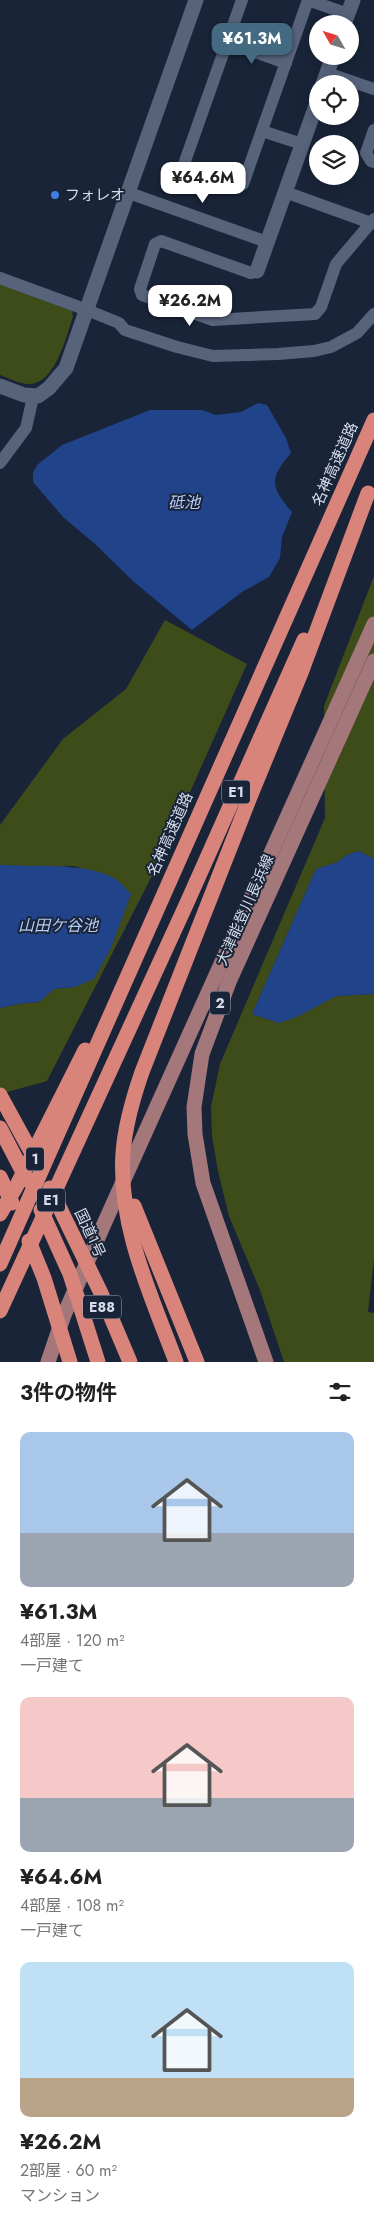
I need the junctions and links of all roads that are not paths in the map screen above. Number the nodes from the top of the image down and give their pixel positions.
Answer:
1 (196, 0) edge
2 (242, 0) edge
3 (308, 0) edge
4 (348, 12) edge
5 (227, 42) junction
6 (286, 63) junction
7 (359, 85) edge
8 (374, 88) edge
9 (309, 125) edge
10 (374, 130) edge
11 (262, 131) junction
12 (302, 144) junction
13 (374, 162) edge
14 (129, 192) junction
15 (285, 192) junction
16 (372, 221) edge
17 (267, 242) junction
18 (257, 271) joint
19 (0, 278) edge
20 (87, 310) junction
21 (374, 314) edge
22 (0, 386) edge
23 (33, 397) junction
24 (374, 420) edge
25 (0, 463) edge
26 (371, 487) edge
27 (374, 624) edge
28 (374, 661) edge
29 (148, 928) junction
30 (0, 1094) edge
31 (0, 1128) edge
32 (126, 1132) junction
33 (0, 1177) edge
34 (0, 1214) edge
35 (79, 1253) junction
36 (0, 1264) edge
37 (78, 1296) junction
38 (0, 1311) edge
39 (48, 1359) edge
40 (69, 1359) edge
41 (98, 1362) edge
42 (103, 1362) edge
43 (123, 1362) edge
44 (130, 1362) edge
45 (176, 1362) edge
46 (197, 1362) edge
47 (266, 1362) edge

1 - 14 street
2 - 5 street
3 - 4 street
3 - 6 street
5 - 6 street
5 - 11 street
6 - 11 street
7 - 8 street
9 - 12 street
10 - 13 street
11 - 12 street
12 - 15 street
14 - 17 street
14 - 20 street
15 - 16 street
15 - 17 street
16 - 18 street
17 - 18 street
19 - 20 street
20 - 21 street
20 - 23 street
22 - 23 street
23 - 25 street
24 - 29 highway, 名神高速道路 / E1
26 - 32 highway
26 - 38 highway, E1
27 - 39 main road, 大津能登川長浜線 / 2
28 - 47 main road, 大津能登川長浜線 / 2
29 - 34 highway
29 - 36 highway, 名神高速道路 / E1
30 - 35 highway, 国道1号 / 1
31 - 37 highway, 1
32 - 45 highway
32 - 46 highway
33 - 40 highway
35 - 43 highway, E88
35 - 44 highway, 国道1号 / 1
37 - 41 highway, 1
37 - 42 highway, E88

